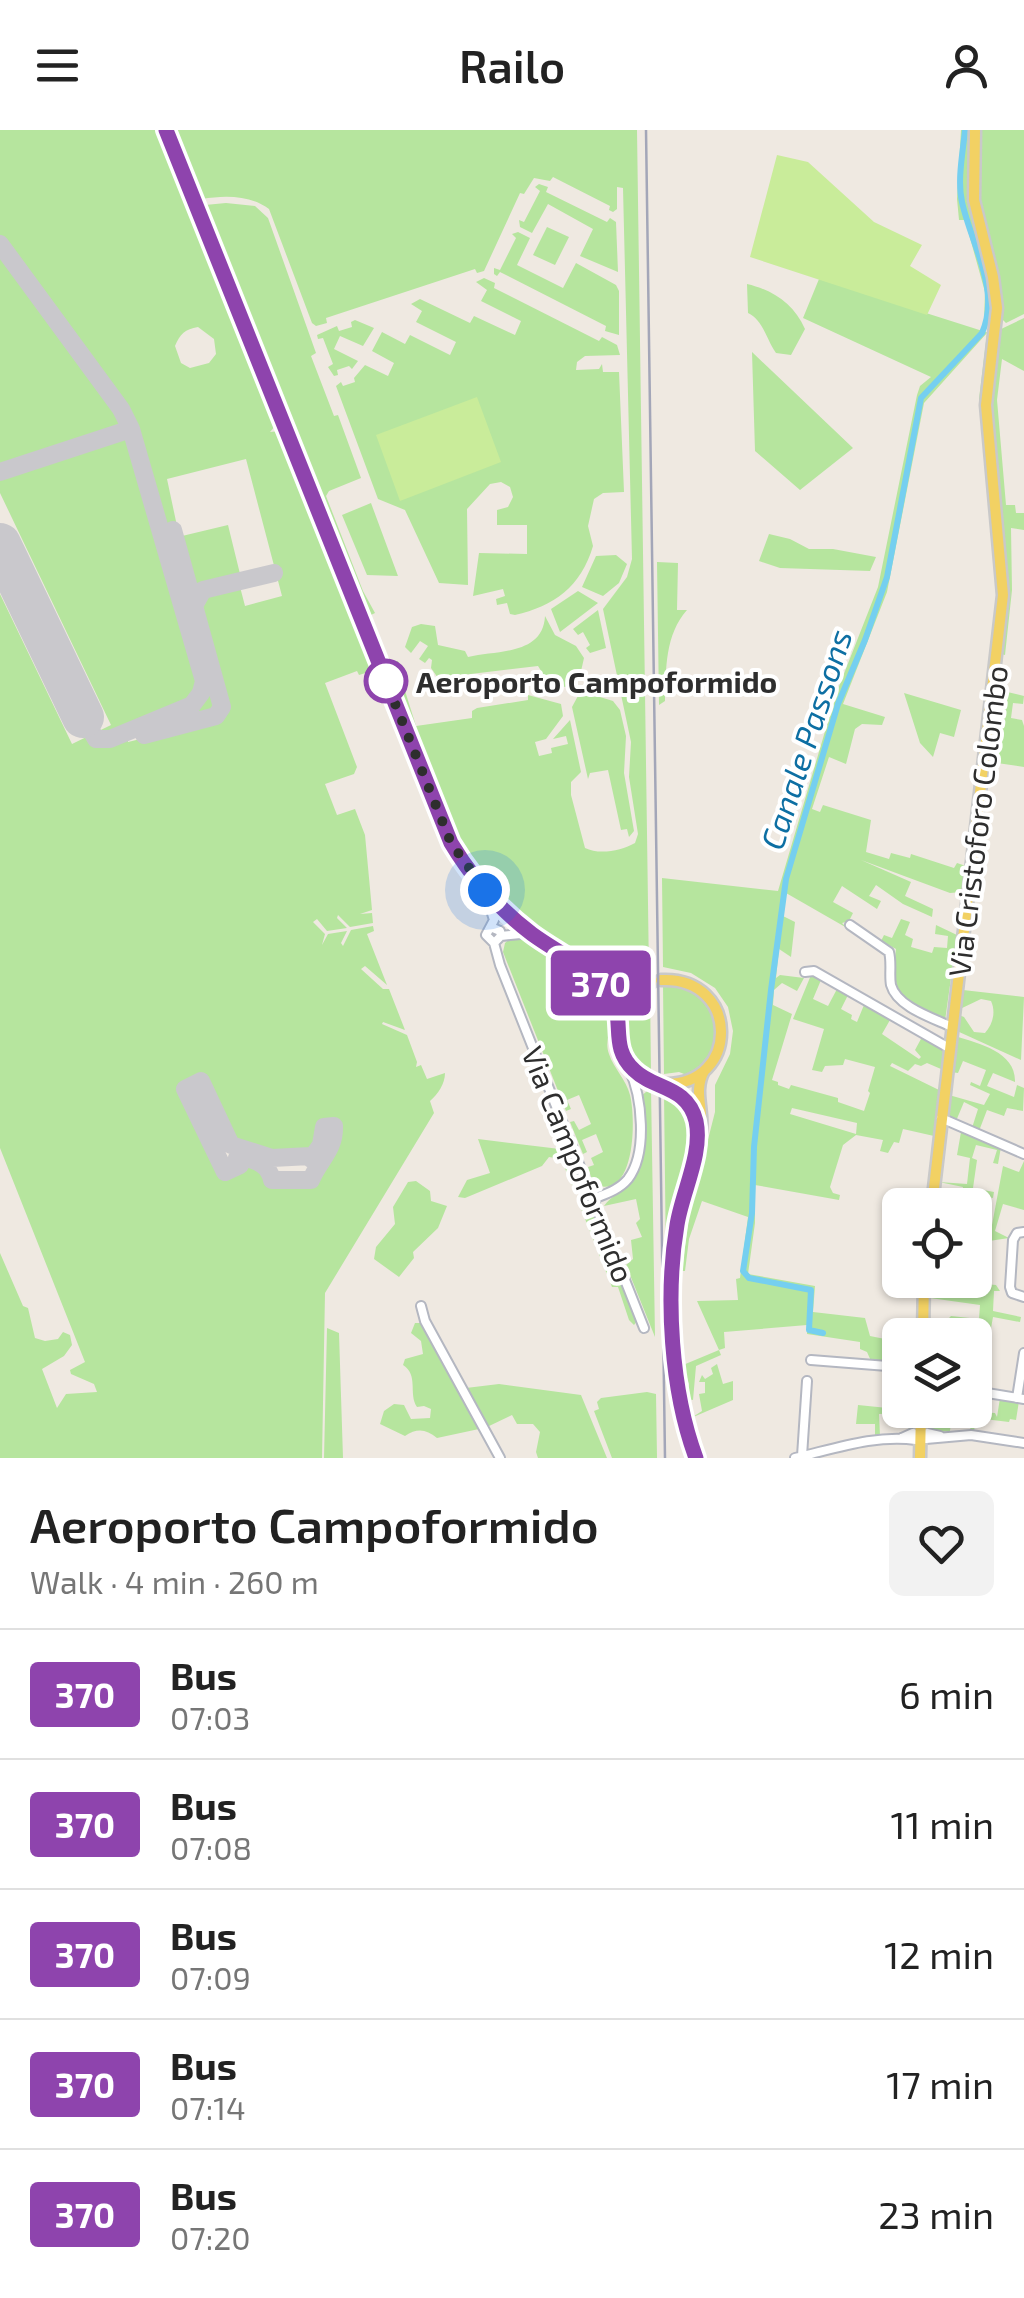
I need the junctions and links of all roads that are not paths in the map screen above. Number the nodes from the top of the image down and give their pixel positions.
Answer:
1 (166, 130) edge
2 (975, 130) edge
3 (485, 890) junction
4 (850, 926) dead end
5 (531, 933) junction
6 (498, 939) junction
7 (805, 972) dead end
8 (598, 980) junction
9 (651, 984) junction
10 (620, 1016) junction
11 (952, 1028) junction
12 (949, 1048) junction
13 (625, 1060) junction
14 (704, 1072) junction
15 (650, 1081) dead end
16 (940, 1118) junction
17 (698, 1144) junction
18 (1024, 1154) edge
19 (934, 1188) edge
20 (593, 1199) junction
21 (1024, 1232) edge
22 (1024, 1297) edge
23 (422, 1306) dead end
24 (644, 1328) dead end
25 (1024, 1352) edge
26 (811, 1360) dead end
27 (882, 1365) edge
28 (808, 1381) dead end
29 (992, 1394) edge
30 (1020, 1398) edge
31 (921, 1428) edge
32 (921, 1436) junction
33 (1024, 1443) edge
34 (798, 1457) edge
35 (500, 1458) edge
36 (696, 1458) edge
37 (920, 1458) edge

1 - 3 main road
2 - 11 main road, Via Cristoforo Colombo
3 - 5 main road
3 - 6 street, Via Campoformido
4 - 11 street
5 - 6 street
5 - 8 main road
6 - 20 street, Via Campoformido
7 - 12 street
8 - 9 main road
8 - 10 main road
9 - 10 main road
9 - 14 main road
10 - 13 main road
11 - 12 main road, Via Cristoforo Colombo
12 - 16 main road, Via Cristoforo Colombo
13 - 15 main road
13 - 20 street, Via Campoformido
14 - 17 main road
14 - 17 main road
16 - 18 street
16 - 19 main road, Via Cristoforo Colombo
17 - 36 main road
20 - 24 street, Via Campoformido
21 - 22 street
23 - 35 street
25 - 30 street
26 - 27 street
28 - 34 street
29 - 30 street
31 - 32 main road
32 - 33 street
32 - 34 street
32 - 37 main road

